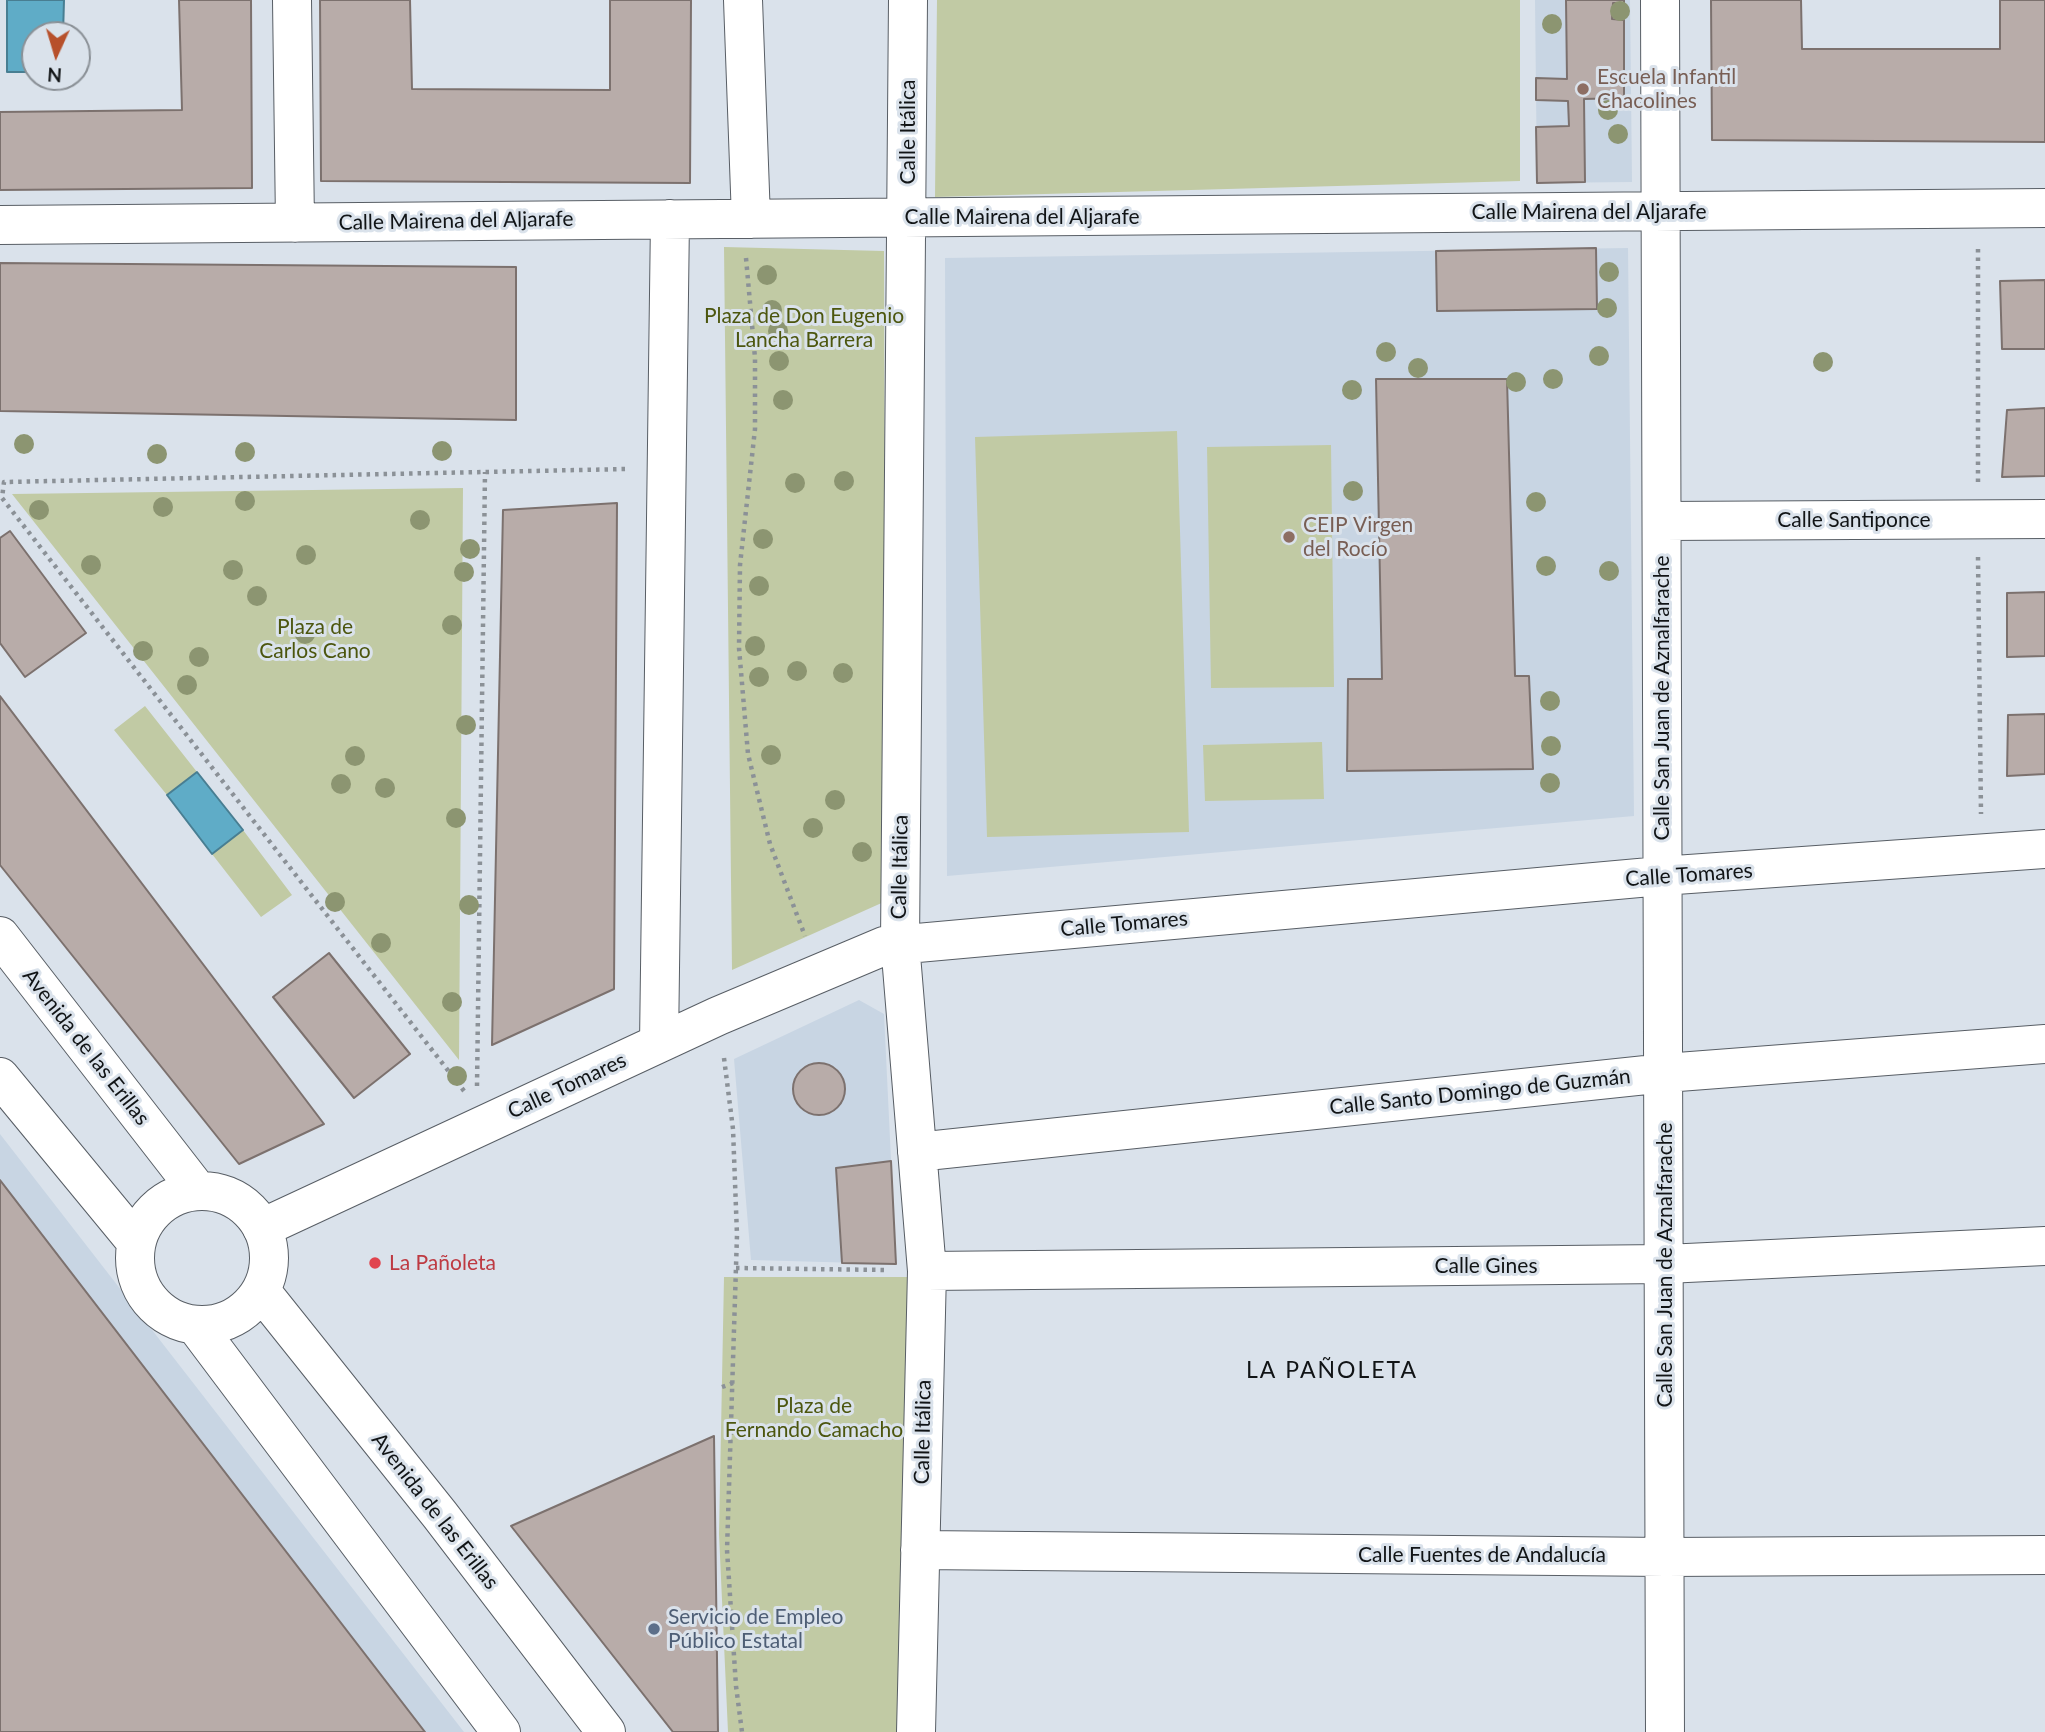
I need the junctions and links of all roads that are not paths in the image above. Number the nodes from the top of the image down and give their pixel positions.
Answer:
1 (292, 0) edge
2 (743, 0) edge
3 (908, 0) edge
4 (1660, 0) edge
5 (2045, 208) edge
6 (1660, 212) junction
7 (907, 218) junction
8 (670, 219) junction
9 (747, 219) junction
10 (295, 223) junction
11 (0, 225) edge
12 (2045, 519) edge
13 (1662, 520) junction
14 (2045, 849) edge
15 (1661, 876) junction
16 (0, 936) edge
17 (900, 943) junction
18 (659, 1043) junction
19 (2045, 1044) edge
20 (1665, 1073) junction
21 (0, 1077) edge
22 (917, 1152) junction
23 (198, 1191) junction
24 (262, 1228) junction
25 (136, 1242) junction
26 (2045, 1246) edge
27 (1665, 1264) junction
28 (927, 1271) junction
29 (261, 1291) junction
30 (196, 1325) junction
31 (920, 1550) junction
32 (2045, 1555) edge
33 (1665, 1556) junction
34 (501, 1732) edge
35 (606, 1732) edge
36 (916, 1732) edge
37 (1665, 1732) edge

1 - 10 street
2 - 9 street
3 - 7 street, Calle Itálica
4 - 6 street, Calle San Juan de Aznalfarache
5 - 6 street, Calle Mairena del Aljarafe
6 - 7 street, Calle Mairena del Aljarafe
6 - 13 street, Calle San Juan de Aznalfarache
7 - 9 street, Calle Mairena del Aljarafe
7 - 17 street, Calle Itálica
8 - 9 street, Calle Mairena del Aljarafe
8 - 10 street, Calle Mairena del Aljarafe
8 - 18 street
10 - 11 street, Calle Mairena del Aljarafe
12 - 13 street, Calle Santiponce
13 - 15 street, Calle San Juan de Aznalfarache
14 - 15 street, Calle Tomares
15 - 17 street, Calle Tomares
15 - 20 street, Calle San Juan de Aznalfarache
16 - 23 street, Avenida de las Erillas
17 - 18 street, Calle Tomares
17 - 22 street, Calle Itálica
18 - 24 street, Calle Tomares
19 - 20 street, Calle Santo Domingo de Guzmán
20 - 22 street, Calle Santo Domingo de Guzmán
20 - 27 street, Calle San Juan de Aznalfarache
21 - 25 street
22 - 28 street, Calle Itálica
23 - 24 street
23 - 25 street
24 - 29 street
25 - 30 street
26 - 27 street, Calle Gines
27 - 28 street, Calle Gines
27 - 33 street, Calle San Juan de Aznalfarache
28 - 31 street, Calle Itálica
29 - 30 street
29 - 35 street, Avenida de las Erillas
30 - 34 street
31 - 33 street, Calle Fuentes de Andalucía
31 - 36 street, Calle Itálica
32 - 33 street, Calle Fuentes de Andalucía
33 - 37 street, Calle San Juan de Aznalfarache

